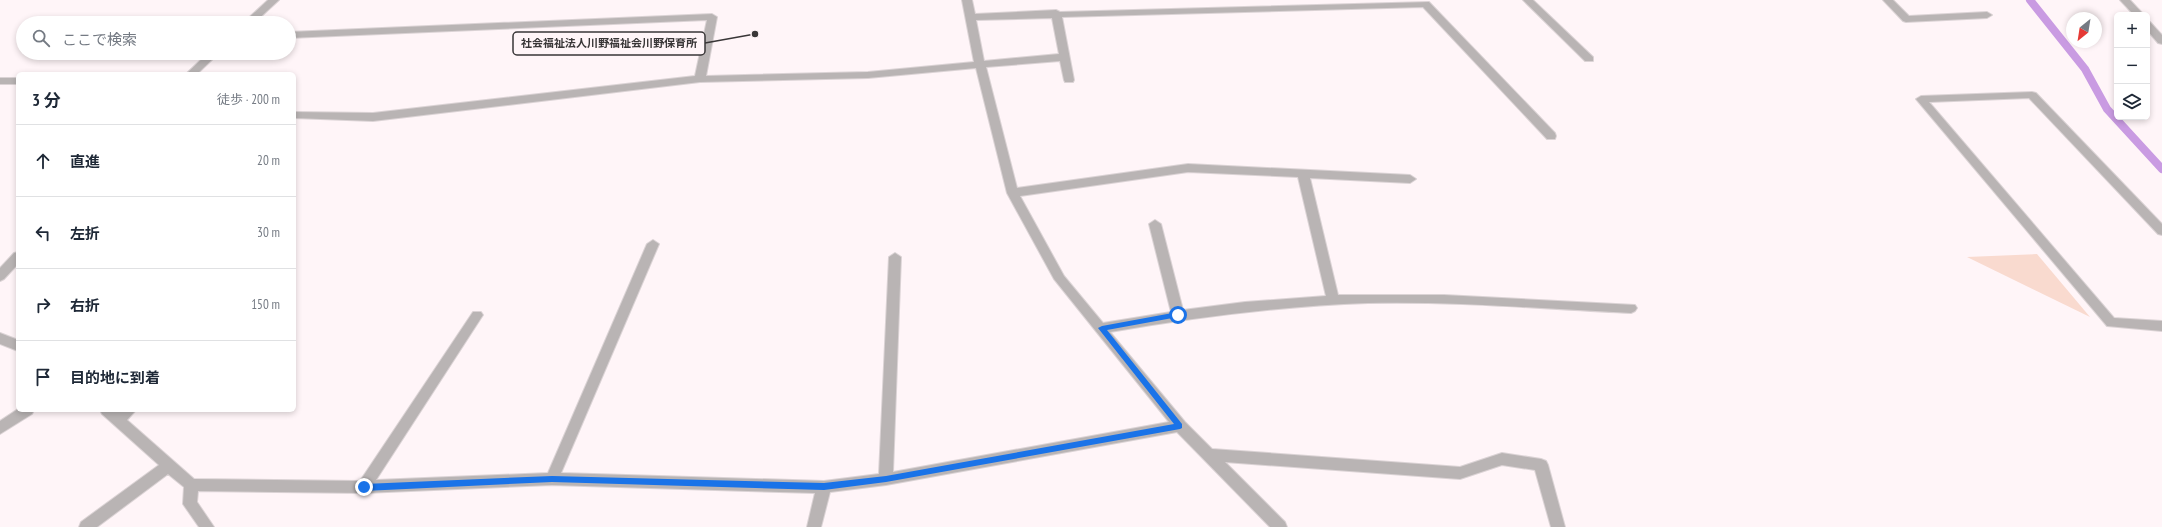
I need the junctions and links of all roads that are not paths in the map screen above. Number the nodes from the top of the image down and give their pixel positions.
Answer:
1 (274, 0) edge
2 (966, 0) edge
3 (1528, 0) edge
4 (1888, 0) edge
5 (2125, 0) edge
6 (2136, 12) edge
7 (1056, 13) junction
8 (256, 16) edge
9 (1987, 16) dead end
10 (970, 17) junction
11 (2150, 27) edge
12 (296, 35) edge
13 (2162, 41) edge
14 (1065, 57) junction
15 (1588, 59) dead end
16 (206, 60) edge
17 (980, 64) junction
18 (193, 72) edge
19 (700, 79) junction
20 (1069, 80) dead end
21 (0, 81) edge
22 (16, 81) edge
23 (296, 115) edge
24 (1551, 136) dead end
25 (1303, 173) junction
26 (1410, 179) dead end
27 (1013, 193) junction
28 (1155, 224) dead end
29 (2162, 231) edge
30 (653, 244) dead end
31 (894, 257) dead end
32 (16, 258) edge
33 (0, 276) edge
34 (1333, 300) junction
35 (1631, 308) dead end
36 (477, 315) dead end
37 (1178, 315) junction
38 (2162, 326) edge
39 (1102, 328) junction
40 (0, 338) edge
41 (16, 345) edge
42 (24, 412) edge
43 (109, 412) edge
44 (127, 412) edge
45 (119, 420) junction
46 (1180, 426) junction
47 (0, 428) edge
48 (1211, 456) junction
49 (168, 466) junction
50 (552, 479) junction
51 (886, 479) junction
52 (191, 485) junction
53 (364, 487) junction
54 (824, 487) junction
55 (86, 527) edge
56 (207, 527) edge
57 (814, 527) edge
58 (1280, 527) edge
59 (1558, 527) edge

1 - 8 street
2 - 10 street
3 - 15 street
4 - 9 street
5 - 6 street
7 - 10 street
7 - 14 street
7 - 24 street
10 - 17 street
11 - 13 street
12 - 19 street
14 - 17 street
14 - 20 street
16 - 18 street
17 - 19 street
17 - 27 street
19 - 23 street
21 - 22 street
25 - 26 street
25 - 27 street
25 - 34 street
27 - 39 street
28 - 37 street
29 - 38 street
30 - 50 street
31 - 51 street
32 - 33 street
34 - 35 street
34 - 37 street
36 - 53 street
37 - 39 street
39 - 46 street
40 - 41 street
42 - 47 street
43 - 45 street
44 - 45 street
45 - 49 street
46 - 48 street
46 - 51 street
48 - 58 street
48 - 59 street
49 - 52 street
49 - 55 street
50 - 53 street
50 - 54 street
51 - 54 street
52 - 53 street
52 - 56 street
54 - 57 street

